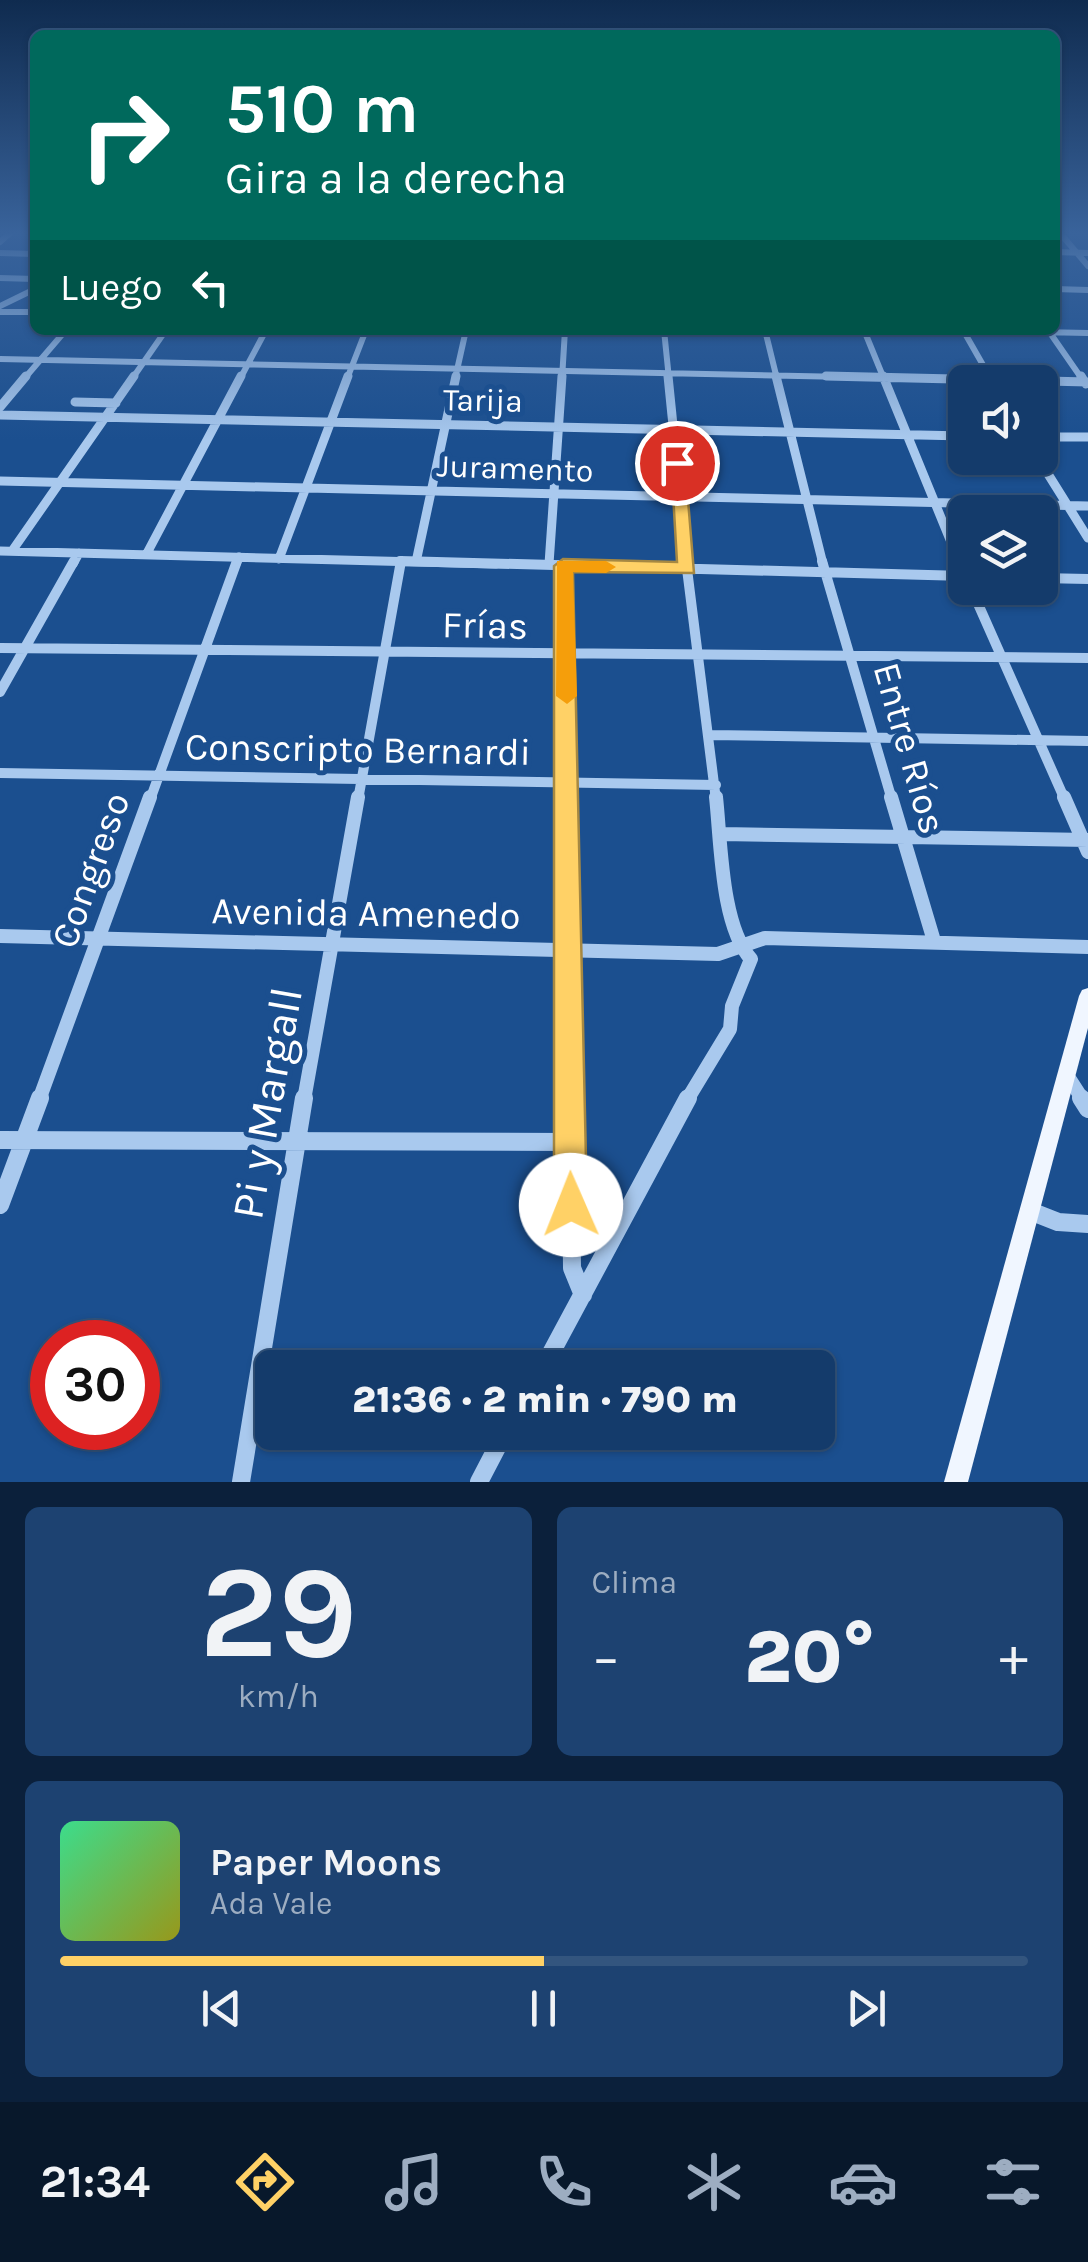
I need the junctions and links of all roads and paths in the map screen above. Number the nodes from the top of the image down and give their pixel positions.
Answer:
1 (0, 309) edge
2 (30, 312) edge
3 (1060, 332) edge
4 (1088, 333) edge
5 (62, 335) edge
6 (163, 335) edge
7 (263, 335) edge
8 (364, 335) edge
9 (465, 335) edge
10 (565, 335) edge
11 (664, 335) edge
12 (766, 335) edge
13 (866, 335) edge
14 (966, 335) edge
15 (1051, 335) edge
16 (0, 360) edge
17 (40, 360) junction
18 (144, 362) junction
19 (247, 364) junction
20 (983, 365) edge
21 (352, 366) junction
22 (458, 368) junction
23 (563, 370) junction
24 (668, 373) junction
25 (776, 375) junction
26 (882, 378) junction
27 (948, 380) edge
28 (1058, 382) edge
29 (1087, 383) edge
30 (76, 402) dead end
31 (116, 403) junction
32 (0, 407) edge
33 (0, 415) edge
34 (106, 417) junction
35 (218, 420) junction
36 (330, 422) junction
37 (445, 425) junction
38 (558, 427) junction
39 (674, 429) junction
40 (790, 432) junction
41 (905, 435) junction
42 (948, 436) edge
43 (1058, 437) edge
44 (1088, 437) edge
45 (1049, 475) edge
46 (0, 481) edge
47 (60, 482) junction
48 (183, 485) junction
49 (306, 488) junction
50 (430, 490) junction
51 (554, 494) junction
52 (680, 496) junction
53 (808, 500) junction
54 (934, 503) junction
55 (1068, 506) junction
56 (1088, 506) edge
57 (948, 536) edge
58 (1088, 538) edge
59 (0, 551) edge
60 (12, 551) junction
61 (79, 553) junction
62 (146, 555) junction
63 (239, 558) junction
64 (279, 559) junction
65 (408, 561) junction
66 (556, 565) junction
67 (687, 569) junction
68 (825, 572) junction
69 (948, 576) edge
70 (1058, 579) edge
71 (1088, 580) edge
72 (978, 605) edge
73 (0, 648) edge
74 (24, 648) junction
75 (204, 651) junction
76 (384, 653) junction
77 (699, 653) junction
78 (849, 655) junction
79 (566, 656) junction
80 (1000, 656) junction
81 (1088, 658) edge
82 (0, 692) edge
83 (710, 735) junction
84 (874, 737) junction
85 (1038, 740) junction
86 (1088, 740) edge
87 (0, 773) edge
88 (157, 776) junction
89 (362, 778) junction
90 (567, 784) junction
91 (716, 785) junction
92 (722, 834) junction
93 (902, 837) junction
94 (1086, 844) edge
95 (0, 936) edge
96 (97, 939) junction
97 (934, 941) junction
98 (332, 944) junction
99 (740, 947) junction
100 (1088, 947) edge
101 (568, 950) junction
102 (1088, 996) edge
103 (1066, 1075) junction
104 (1088, 1109) edge
105 (0, 1140) edge
106 (24, 1140) junction
107 (569, 1142) junction
108 (296, 1144) junction
109 (0, 1204) edge
110 (1030, 1211) junction
111 (1088, 1224) edge
112 (582, 1295) junction
113 (553, 1350) edge
114 (495, 1450) edge
115 (241, 1482) edge
116 (478, 1482) edge
117 (956, 1482) edge

1 - 2 street
3 - 4 street
5 - 17 street
6 - 18 street
7 - 19 street
8 - 21 street
9 - 22 street, Pi y Margall
10 - 23 street
11 - 24 street
12 - 25 street, Entre Ríos
13 - 26 street
14 - 20 street
15 - 29 street
16 - 17 street
17 - 18 street
17 - 32 street
18 - 19 street
18 - 31 street
19 - 21 street
19 - 35 street
21 - 22 street
21 - 36 street
22 - 23 street
22 - 37 street, Pi y Margall
23 - 24 street
23 - 38 street
24 - 25 street
24 - 39 street
25 - 26 street
25 - 40 street, Entre Ríos
26 - 27 street
26 - 41 street
28 - 29 street
30 - 31 street
31 - 34 street
33 - 34 street, Tarija
34 - 35 street, Tarija
34 - 47 street
35 - 36 street, Tarija
35 - 48 street
36 - 37 street, Tarija
36 - 49 street
37 - 38 street, Tarija
37 - 50 street, Pi y Margall
38 - 39 street, Tarija
38 - 51 street
39 - 40 street, Tarija
39 - 52 street
40 - 41 street, Tarija
40 - 53 street, Entre Ríos
41 - 42 street, Tarija
41 - 54 street
43 - 44 street
45 - 55 street
46 - 47 street, Juramento
47 - 48 street, Juramento
47 - 60 street
48 - 49 street, Juramento
48 - 62 street
49 - 50 street, Juramento
49 - 64 street
50 - 51 street, Juramento
50 - 65 street, Pi y Margall
51 - 52 street, Juramento
51 - 66 street
52 - 53 street, Juramento
52 - 67 street
53 - 54 street, Juramento
53 - 68 street, Entre Ríos
54 - 55 street, Juramento
54 - 57 street
55 - 56 street, Juramento
55 - 58 street
59 - 60 street
60 - 61 street
61 - 62 street
61 - 74 street
62 - 63 street
63 - 64 street
63 - 75 street, Congreso
64 - 65 street
65 - 66 street
65 - 76 street, Pi y Margall
66 - 67 street
66 - 79 street
67 - 68 street
67 - 77 street
68 - 69 street
68 - 78 street, Entre Ríos
70 - 71 street
72 - 80 street
73 - 74 street, Frías
74 - 75 street, Frías
74 - 82 street
75 - 76 street, Frías
75 - 88 street, Congreso
76 - 79 street, Frías
76 - 89 street, Pi y Margall
77 - 78 street, Frías
77 - 79 street, Frías
77 - 83 street
78 - 80 street, Frías
78 - 84 street, Entre Ríos
79 - 90 street
80 - 81 street, Frías
80 - 85 street
83 - 84 street
83 - 91 street
84 - 85 street
84 - 93 street, Entre Ríos
85 - 86 street
85 - 94 street
87 - 88 street, Conscripto Bernardi
88 - 89 street, Conscripto Bernardi
88 - 96 street, Congreso
89 - 90 street, Conscripto Bernardi
89 - 98 street, Pi y Margall
90 - 91 street, Conscripto Bernardi
90 - 101 street
91 - 92 street
92 - 93 street
92 - 99 street
93 - 94 street
93 - 97 street, Entre Ríos
95 - 96 street, Avenida Amenedo
96 - 98 street, Avenida Amenedo
96 - 106 street, Congreso
97 - 99 street, Avenida Amenedo
97 - 100 street, Avenida Amenedo
98 - 101 street, Avenida Amenedo
98 - 108 street, Pi y Margall
99 - 101 street, Avenida Amenedo
99 - 112 street
101 - 107 street
102 - 103 main road
103 - 104 street
103 - 110 main road
105 - 106 street
106 - 108 street
106 - 109 street, Congreso
107 - 108 street
107 - 112 street
108 - 115 street, Pi y Margall
110 - 111 street
110 - 117 main road
112 - 113 street
114 - 116 street

